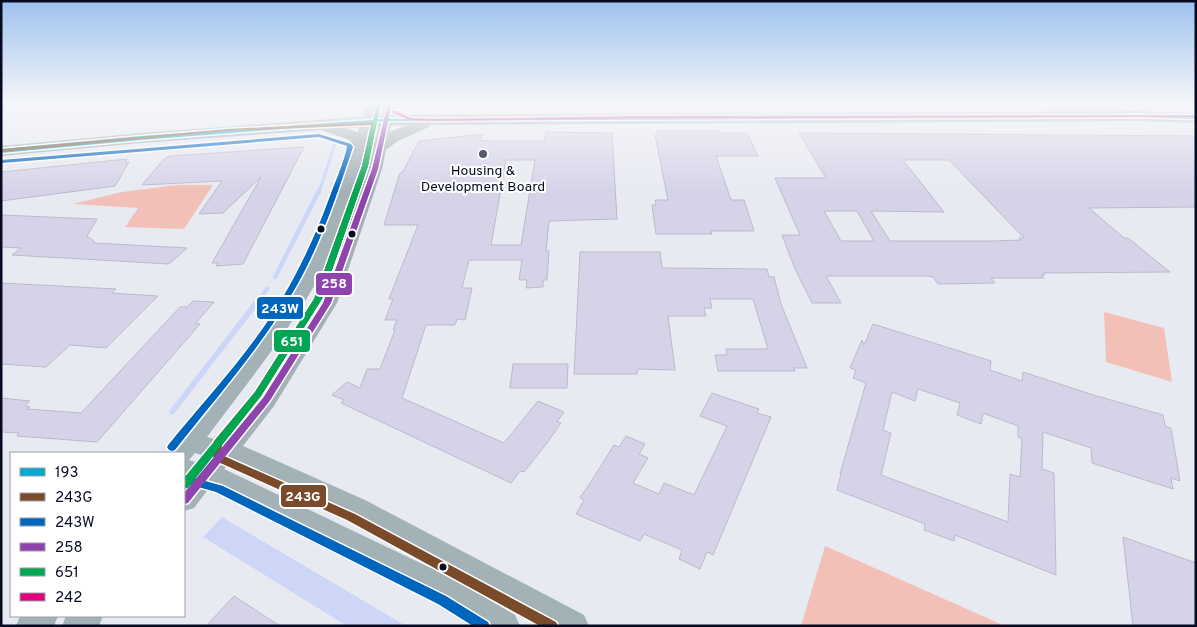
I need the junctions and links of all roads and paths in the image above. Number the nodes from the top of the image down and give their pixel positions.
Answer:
1 (95, 132) edge
2 (190, 132) edge
3 (345, 132) edge
4 (366, 132) edge
5 (378, 132) edge
6 (402, 132) edge
7 (1, 141) edge
8 (381, 145) junction
9 (361, 147) junction
10 (1, 151) edge
11 (185, 448) edge
12 (225, 450) junction
13 (195, 471) edge
14 (185, 497) edge
15 (41, 617) edge
16 (32, 626) edge
17 (504, 626) edge
18 (573, 626) edge

1 - 7 main road
2 - 10 main road
3 - 9 main road
4 - 9 street
5 - 8 street
6 - 8 main road
8 - 12 street
9 - 11 street
11 - 12 street
12 - 13 street
12 - 18 street
13 - 14 street
13 - 17 street
15 - 16 street

